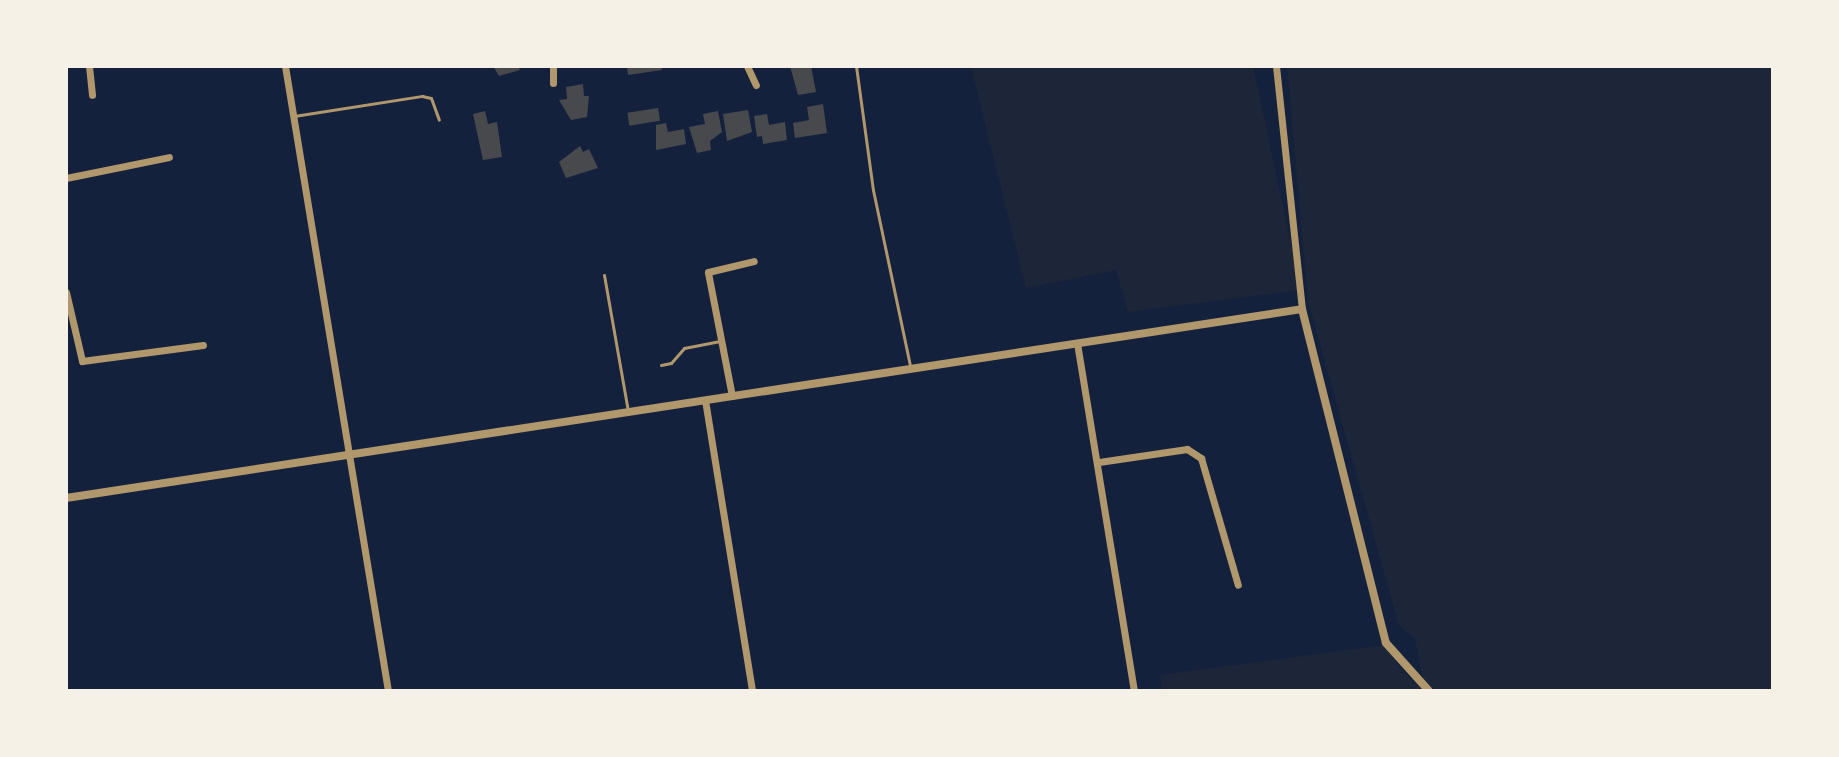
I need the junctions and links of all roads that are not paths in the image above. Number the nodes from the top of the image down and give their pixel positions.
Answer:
1 (89, 66) edge
2 (285, 66) edge
3 (554, 66) edge
4 (747, 66) edge
5 (856, 66) edge
6 (1276, 66) edge
7 (553, 83) dead end
8 (756, 85) dead end
9 (92, 95) dead end
10 (294, 116) junction
11 (439, 120) dead end
12 (169, 157) dead end
13 (66, 178) edge
14 (754, 261) dead end
15 (604, 275) dead end
16 (66, 292) edge
17 (1302, 309) junction
18 (721, 341) junction
19 (1077, 343) junction
20 (203, 345) dead end
21 (661, 365) dead end
22 (910, 369) junction
23 (732, 396) junction
24 (705, 400) junction
25 (628, 411) junction
26 (352, 452) junction
27 (1099, 462) junction
28 (66, 498) edge
29 (1238, 585) dead end
30 (388, 691) edge
31 (752, 691) edge
32 (1134, 691) edge
33 (1429, 691) edge

1 - 9 street
2 - 10 street
3 - 7 street
4 - 8 street
5 - 22 lane
6 - 17 street
10 - 11 lane
10 - 26 street
12 - 13 street
14 - 18 street
15 - 25 lane
16 - 20 street
17 - 19 street
17 - 33 street
18 - 21 lane
18 - 23 street
19 - 22 street
19 - 27 street
22 - 23 street
23 - 24 street
24 - 25 street
24 - 31 street
25 - 26 street
26 - 28 street
26 - 30 street
27 - 29 street
27 - 32 street

